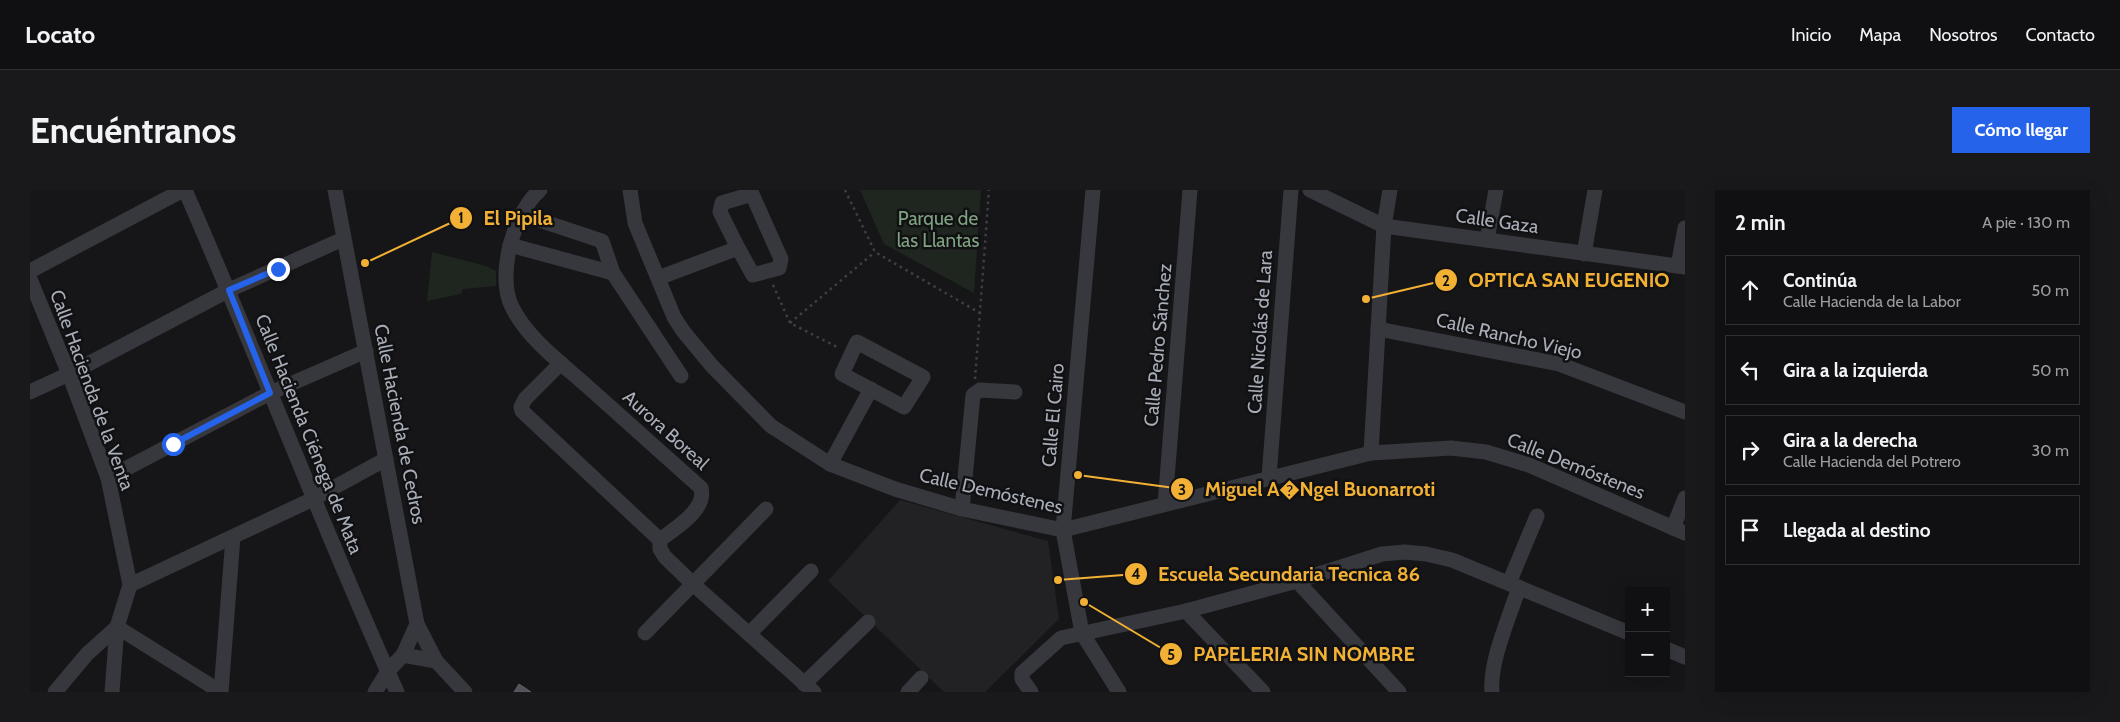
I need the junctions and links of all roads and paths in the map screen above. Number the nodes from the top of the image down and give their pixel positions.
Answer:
1 (184, 190) edge
2 (335, 190) edge
3 (540, 190) edge
4 (630, 190) edge
5 (845, 190) edge
6 (989, 190) edge
7 (1093, 190) edge
8 (1190, 190) edge
9 (1290, 190) edge
10 (1310, 190) edge
11 (1390, 190) edge
12 (1496, 190) edge
13 (1595, 190) edge
14 (521, 214) junction
15 (1384, 226) junction
16 (1685, 228) edge
17 (343, 240) junction
18 (1487, 240) junction
19 (510, 245) junction
20 (738, 248) junction
21 (875, 252) junction
22 (1584, 254) junction
23 (1682, 267) edge
24 (30, 271) edge
25 (768, 272) junction
26 (613, 274) junction
27 (658, 278) junction
28 (30, 279) edge
29 (229, 290) junction
30 (980, 313) junction
31 (790, 323) junction
32 (1378, 329) junction
33 (854, 348) junction
34 (366, 351) junction
35 (561, 363) junction
36 (69, 374) junction
37 (681, 376) dead end
38 (871, 389) junction
39 (30, 392) edge
40 (1015, 392) dead end
41 (270, 393) junction
42 (974, 393) junction
43 (1685, 412) edge
44 (1371, 452) junction
45 (386, 459) junction
46 (830, 464) junction
47 (108, 478) junction
48 (1269, 478) junction
49 (1685, 498) edge
50 (313, 500) junction
51 (1165, 504) junction
52 (766, 509) dead end
53 (962, 509) junction
54 (1537, 516) dead end
55 (1063, 530) junction
56 (1679, 531) edge
57 (233, 537) junction
58 (660, 540) junction
59 (810, 571) dead end
60 (1296, 581) junction
61 (130, 584) junction
62 (693, 584) junction
63 (1514, 585) junction
64 (1186, 611) junction
65 (868, 622) dead end
66 (417, 624) junction
67 (117, 628) junction
68 (1627, 632) edge
69 (645, 633) dead end
70 (1082, 633) junction
71 (749, 634) junction
72 (1670, 651) edge
73 (402, 654) junction
74 (1685, 657) edge
75 (436, 661) junction
76 (388, 672) junction
77 (921, 678) dead end
78 (809, 688) edge
79 (55, 692) edge
80 (112, 692) edge
81 (221, 692) edge
82 (375, 692) edge
83 (397, 692) edge
84 (465, 692) edge
85 (908, 692) edge
86 (1031, 692) edge
87 (1119, 692) edge
88 (1263, 692) edge
89 (1399, 692) edge
90 (1492, 692) edge

1 - 24 street
1 - 29 street, Calle Hacienda Ciénega de Mata
2 - 17 street, Calle Hacienda de Cedros
3 - 14 street, Aurora Boreal
4 - 27 street, Calle Demóstenes
5 - 21 path
6 - 30 path
7 - 55 street, Calle El Cairo
8 - 51 street, Calle Pedro Sánchez
9 - 48 street, Calle Nicolás de Lara
10 - 15 street, Calle Gaza
11 - 15 street
12 - 18 street
13 - 22 street
14 - 19 street, Aurora Boreal
14 - 26 street
15 - 18 street, Calle Gaza
15 - 32 street
16 - 23 street
17 - 29 street
17 - 34 street, Calle Hacienda de Cedros
18 - 22 street, Calle Gaza
19 - 26 street
19 - 35 street, Aurora Boreal
20 - 25 street
20 - 25 street
20 - 27 street
21 - 30 path
21 - 31 path
22 - 23 street, Calle Gaza
25 - 31 path
26 - 37 street
27 - 46 street, Calle Demóstenes
28 - 36 street, Calle Hacienda de la Venta
29 - 36 street
29 - 41 street, Calle Hacienda Ciénega de Mata
30 - 42 path
31 - 33 path
32 - 43 street, Calle Rancho Viejo
32 - 44 street
33 - 38 street
33 - 38 street
34 - 41 street
34 - 45 street, Calle Hacienda de Cedros
35 - 58 street
35 - 58 street, Aurora Boreal
36 - 39 street
36 - 47 street, Calle Hacienda de la Venta
38 - 46 street
40 - 42 street
41 - 47 street
41 - 50 street, Calle Hacienda Ciénega de Mata
42 - 53 street
44 - 48 street, Calle Demóstenes
44 - 56 street, Calle Demóstenes
45 - 50 street
45 - 66 street, Calle Hacienda de Cedros
46 - 53 street, Calle Demóstenes
47 - 61 street, Calle Hacienda de la Venta
48 - 51 street, Calle Demóstenes
49 - 56 street
50 - 57 street
50 - 76 street, Calle Hacienda Ciénega de Mata
51 - 55 street, Calle Demóstenes
52 - 62 street
53 - 55 street, Calle Demóstenes
54 - 63 street
55 - 70 street, Calle El Cairo
57 - 61 street
57 - 81 street
58 - 62 street
59 - 71 street
60 - 63 street
60 - 64 street
60 - 89 street
61 - 67 street, Calle Hacienda de la Venta
62 - 69 street
62 - 71 street
63 - 68 street
63 - 90 street
64 - 70 street
64 - 88 street
65 - 78 street
66 - 73 street
66 - 75 street, Calle Hacienda de Cedros
67 - 79 street
67 - 80 street, Calle Hacienda de la Venta
67 - 81 street
70 - 86 street
70 - 87 street, Calle El Cairo
71 - 78 street
72 - 74 street
73 - 75 street
73 - 76 street
75 - 84 street, Calle Hacienda de Cedros
76 - 82 street
76 - 83 street, Calle Hacienda Ciénega de Mata
77 - 85 street

